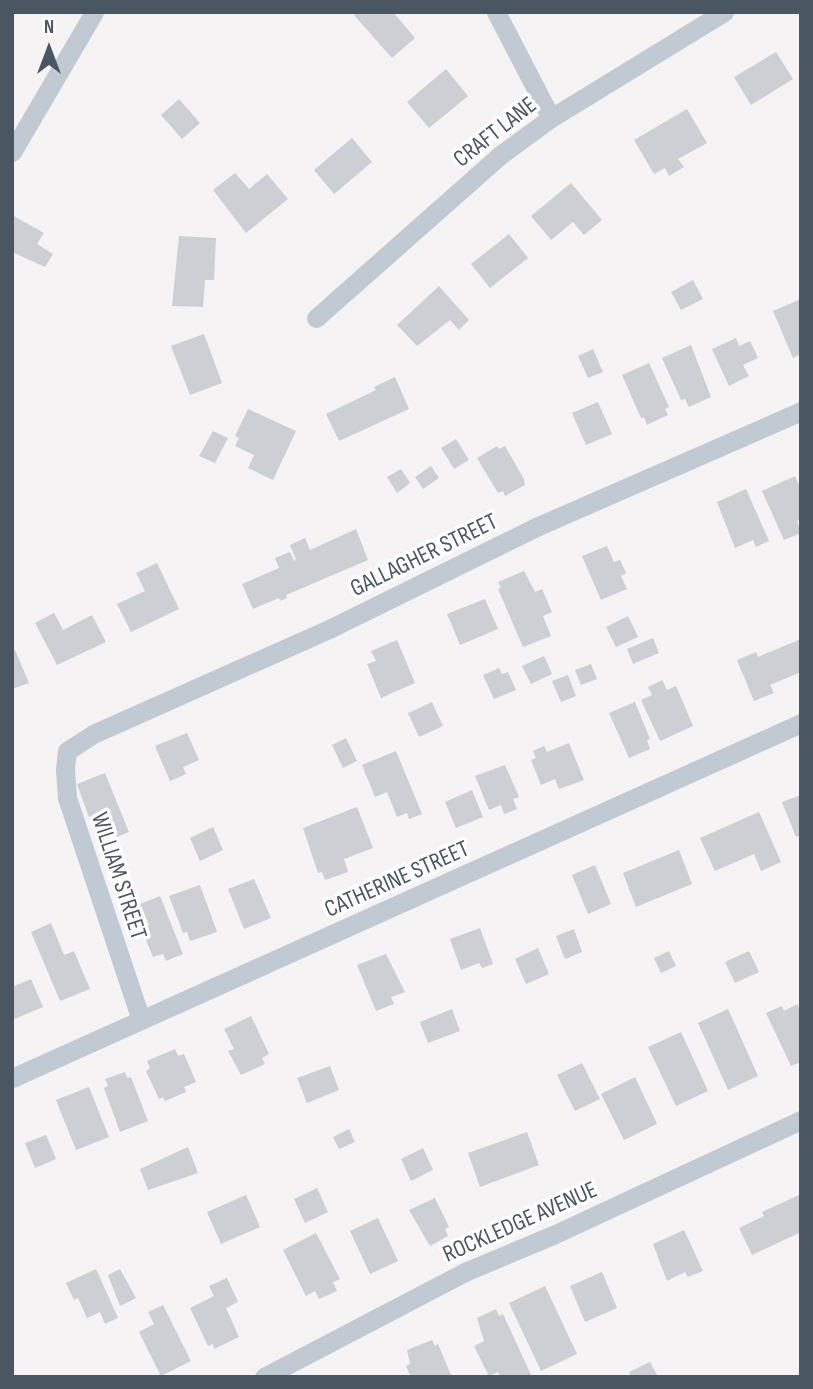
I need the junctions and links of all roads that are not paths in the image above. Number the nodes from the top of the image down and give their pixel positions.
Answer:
1 (94, 12) edge
2 (496, 12) edge
3 (724, 12) edge
4 (551, 118) junction
5 (12, 152) edge
6 (316, 318) dead end
7 (801, 411) edge
8 (801, 723) edge
9 (71, 748) joint
10 (141, 1020) junction
11 (12, 1078) edge
12 (801, 1120) edge
13 (264, 1377) edge

1 - 5 street
2 - 4 street
3 - 4 street, CRAFT LANE
4 - 6 street, CRAFT LANE
7 - 9 street, GALLAGHER STREET
8 - 10 street, CATHERINE STREET
9 - 10 street, WILLIAM STREET
10 - 11 street, CATHERINE STREET
12 - 13 street, ROCKLEDGE AVENUE

